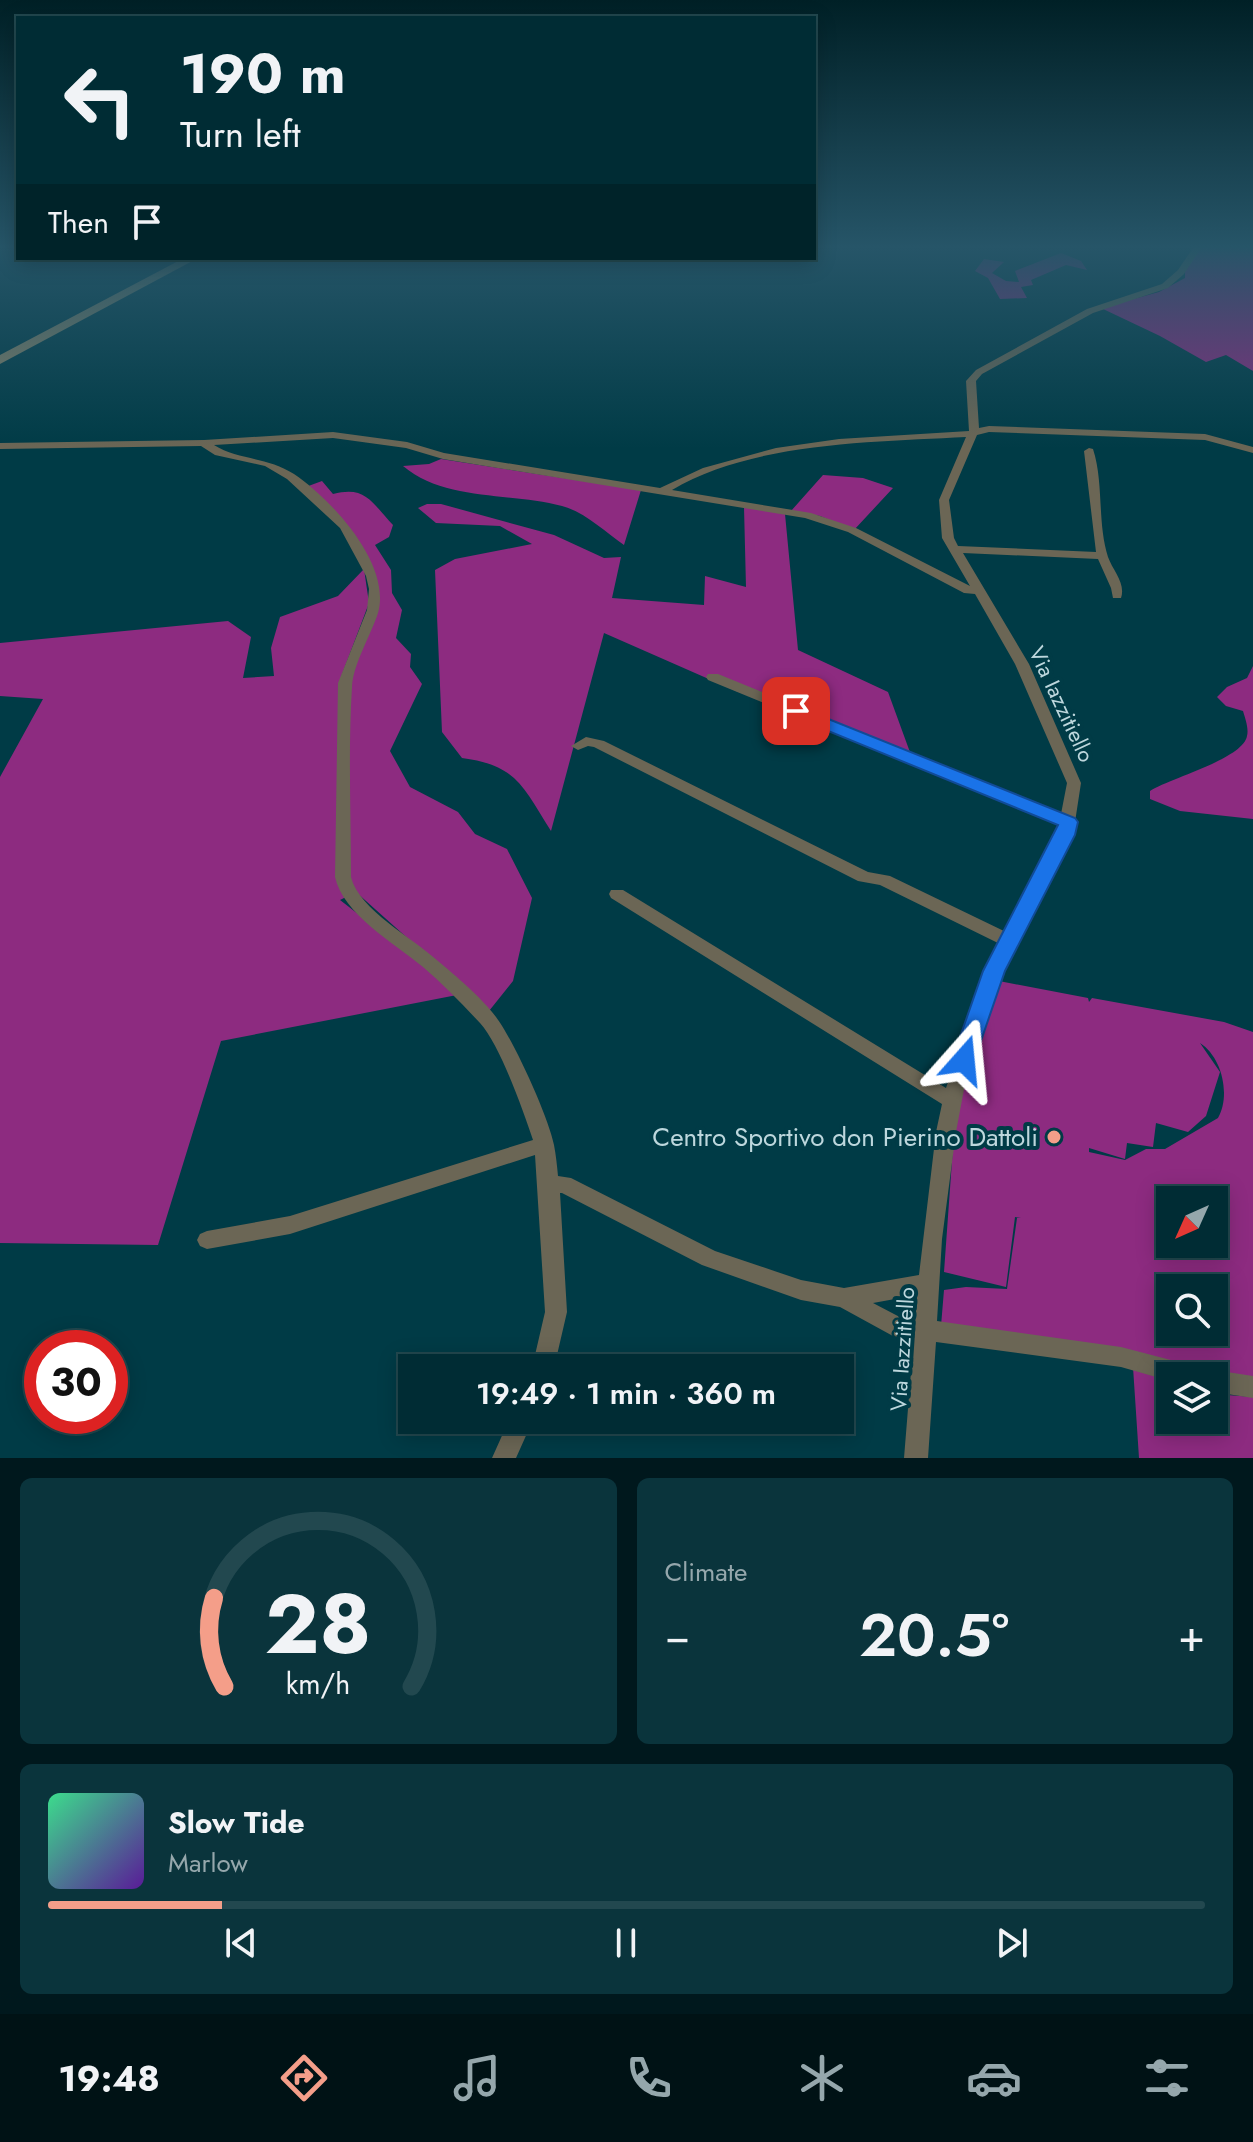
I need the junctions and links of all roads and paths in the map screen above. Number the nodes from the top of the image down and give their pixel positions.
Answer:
1 (88, 313) edge
2 (1086, 313) edge
3 (0, 360) edge
4 (974, 431) junction
5 (203, 443) junction
6 (0, 446) edge
7 (1253, 450) edge
8 (1089, 451) dead end
9 (663, 491) junction
10 (954, 549) junction
11 (1102, 556) junction
12 (977, 591) junction
13 (1117, 595) dead end
14 (713, 677) dead end
15 (578, 746) dead end
16 (1068, 822) junction
17 (617, 894) dead end
18 (1009, 941) junction
19 (952, 1101) junction
20 (544, 1144) junction
21 (549, 1185) junction
22 (207, 1240) dead end
23 (929, 1283) junction
24 (844, 1298) junction
25 (925, 1335) junction
26 (546, 1354) edge
27 (1156, 1367) edge
28 (1228, 1383) edge
29 (1253, 1387) edge
30 (515, 1434) edge
31 (504, 1458) edge
32 (916, 1458) edge

1 - 3 main road
2 - 4 street, Via Iazzitiello
4 - 7 street
4 - 9 street
4 - 10 street, Via Iazzitiello
5 - 6 street
5 - 9 street
5 - 20 street
8 - 11 street
9 - 12 street
10 - 11 street
10 - 12 street, Via Iazzitiello
11 - 13 street
12 - 16 street, Via Iazzitiello
14 - 16 street
15 - 18 street
16 - 18 street, Via Iazzitiello
17 - 19 street
18 - 19 street, Via Iazzitiello
19 - 23 street, Via Iazzitiello
20 - 21 street
20 - 22 street
21 - 24 street
21 - 26 street
23 - 24 street
23 - 25 street, Via Iazzitiello
24 - 25 street
25 - 27 street
25 - 32 street, Via Iazzitiello
28 - 29 street
30 - 31 street

